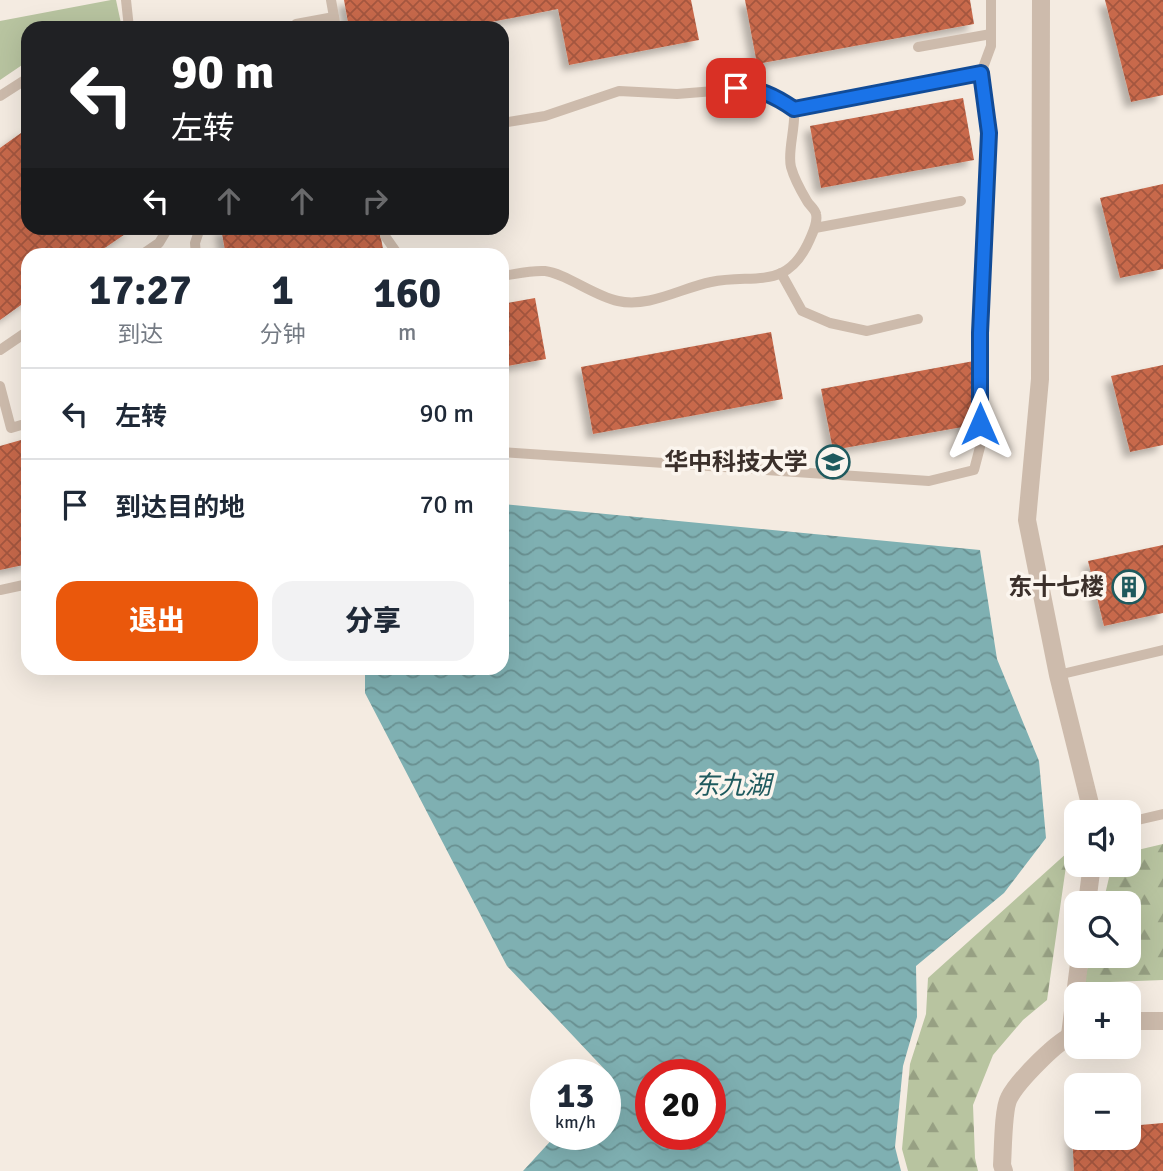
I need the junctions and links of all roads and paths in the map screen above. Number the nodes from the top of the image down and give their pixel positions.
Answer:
1 (126, 0) edge
2 (331, 0) edge
3 (991, 0) edge
4 (1041, 0) edge
5 (129, 21) edge
6 (335, 21) edge
7 (991, 34) junction
8 (918, 47) dead end
9 (981, 73) junction
10 (21, 82) edge
11 (0, 96) edge
12 (794, 109) junction
13 (509, 122) edge
14 (961, 201) dead end
15 (815, 228) junction
16 (164, 235) edge
17 (152, 248) edge
18 (781, 273) junction
19 (509, 275) edge
20 (918, 319) dead end
21 (21, 336) edge
22 (0, 350) edge
23 (0, 386) edge
24 (21, 424) edge
25 (509, 452) edge
26 (21, 586) edge
27 (0, 590) edge
28 (1163, 650) edge
29 (1059, 676) junction
30 (1089, 800) edge
31 (1163, 814) edge
32 (1141, 819) edge
33 (1141, 1021) edge
34 (1163, 1021) edge
35 (1064, 1042) edge
36 (1004, 1171) edge

1 - 5 lane
2 - 6 lane
3 - 7 lane
4 - 29 street
7 - 8 lane
7 - 9 lane
9 - 12 lane
9 - 25 lane
10 - 11 lane
12 - 13 lane
12 - 15 lane
14 - 15 lane
15 - 18 lane
16 - 17 lane
18 - 19 lane
18 - 20 lane
21 - 22 lane
23 - 24 lane
26 - 27 lane
28 - 29 lane
29 - 30 street
31 - 32 lane
33 - 34 street
35 - 36 street

